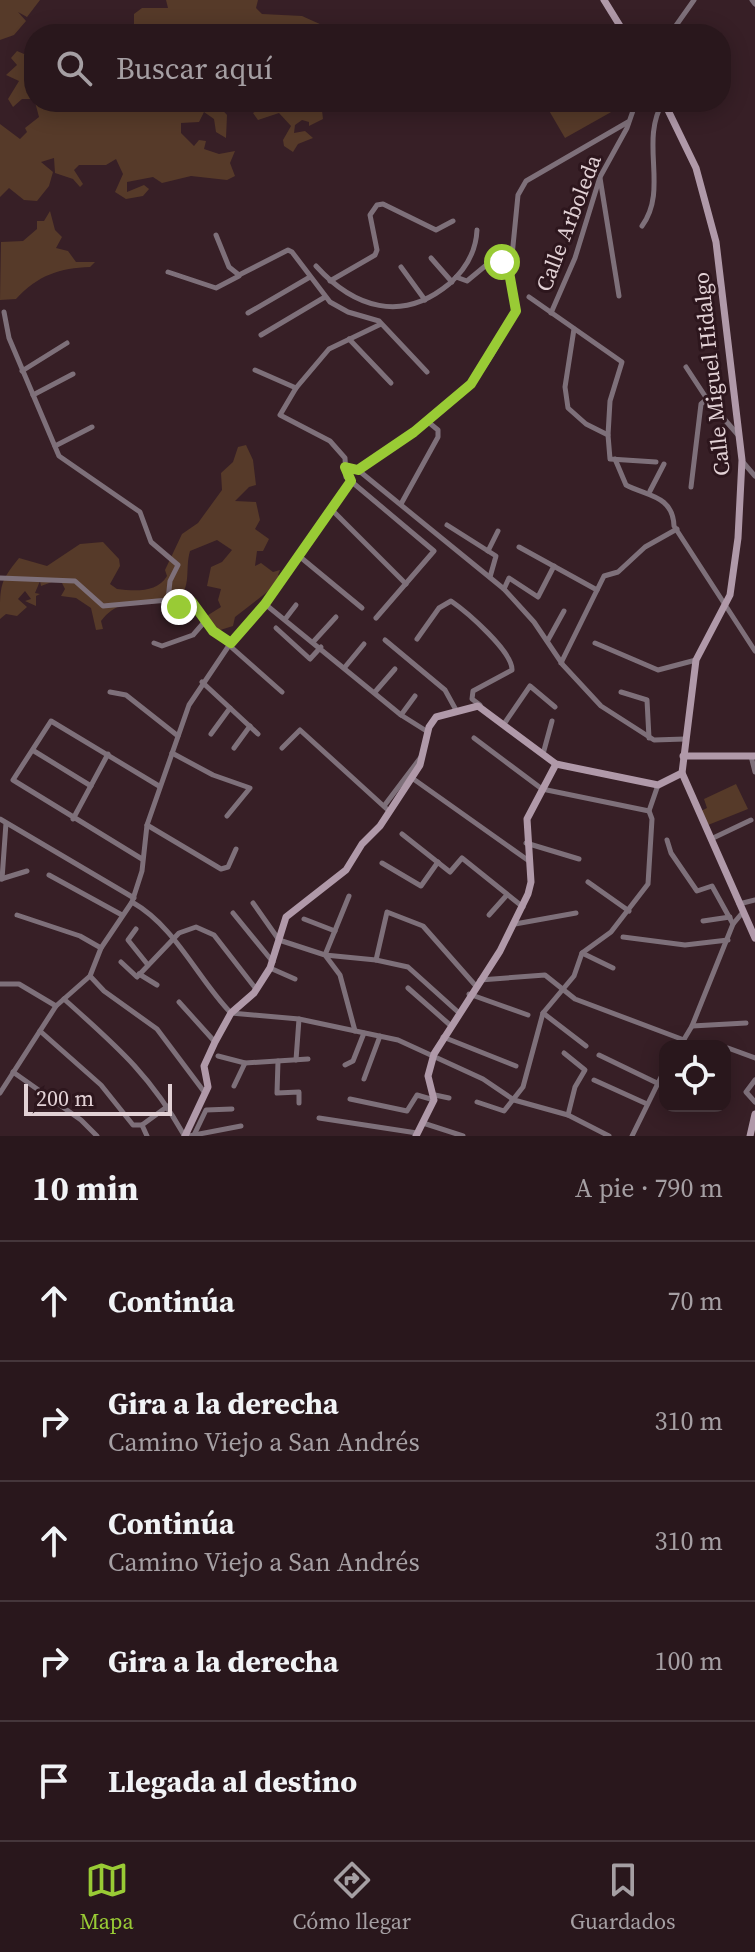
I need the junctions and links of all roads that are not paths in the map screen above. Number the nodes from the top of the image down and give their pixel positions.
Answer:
1 (604, 0) edge
2 (694, 0) edge
3 (619, 24) edge
4 (677, 24) edge
5 (632, 112) edge
6 (659, 112) edge
7 (668, 112) edge
8 (628, 122) junction
9 (600, 177) junction
10 (453, 221) dead end
11 (642, 226) dead end
12 (477, 230) dead end
13 (216, 235) dead end
14 (431, 258) dead end
15 (507, 261) junction
16 (316, 266) dead end
17 (401, 267) dead end
18 (168, 272) dead end
19 (239, 275) junction
20 (310, 277) junction
21 (454, 279) junction
22 (330, 281) junction
23 (619, 296) dead end
24 (325, 297) junction
25 (529, 297) dead end
26 (425, 300) junction
27 (4, 312) dead end
28 (248, 313) dead end
29 (551, 313) junction
30 (381, 324) junction
31 (574, 329) junction
32 (261, 335) dead end
33 (349, 339) junction
34 (67, 343) dead end
35 (686, 367) dead end
36 (255, 370) dead end
37 (22, 371) junction
38 (427, 372) dead end
39 (73, 374) dead end
40 (391, 383) dead end
41 (296, 388) junction
42 (33, 395) junction
43 (707, 399) junction
44 (427, 421) junction
45 (92, 427) dead end
46 (608, 435) junction
47 (738, 435) junction
48 (55, 446) junction
49 (613, 459) junction
50 (742, 460) junction
51 (656, 462) dead end
52 (664, 464) dead end
53 (345, 467) junction
54 (358, 470) junction
55 (755, 476) edge
56 (351, 481) junction
57 (691, 487) dead end
58 (650, 491) junction
59 (401, 504) junction
60 (331, 509) junction
61 (447, 525) dead end
62 (677, 529) junction
63 (498, 531) dead end
64 (519, 547) dead end
65 (488, 551) junction
66 (299, 556) junction
67 (554, 566) junction
68 (490, 577) junction
69 (0, 578) edge
70 (406, 584) junction
71 (504, 589) junction
72 (597, 590) junction
73 (168, 600) junction
74 (265, 604) junction
75 (296, 605) dead end
76 (724, 607) junction
77 (362, 608) dead end
78 (564, 611) dead end
79 (336, 617) dead end
80 (286, 618) junction
81 (376, 618) dead end
82 (206, 620) junction
83 (276, 628) dead end
84 (417, 639) dead end
85 (385, 640) dead end
86 (548, 640) junction
87 (314, 641) junction
88 (154, 643) dead end
89 (231, 643) junction
90 (595, 643) dead end
91 (364, 644) dead end
92 (321, 647) junction
93 (755, 651) edge
94 (696, 660) junction
95 (561, 663) junction
96 (345, 667) junction
97 (395, 669) dead end
98 (202, 682) junction
99 (110, 692) dead end
100 (282, 692) dead end
101 (375, 692) junction
102 (621, 692) dead end
103 (415, 696) dead end
104 (555, 707) dead end
105 (230, 708) junction
106 (484, 708) junction
107 (456, 710) junction
108 (401, 715) junction
109 (552, 721) dead end
110 (504, 724) junction
111 (250, 726) junction
112 (428, 732) junction
113 (211, 734) dead end
114 (258, 734) dead end
115 (178, 736) junction
116 (474, 738) dead end
117 (649, 738) junction
118 (685, 739) junction
119 (234, 748) dead end
120 (282, 748) dead end
121 (34, 751) junction
122 (172, 753) junction
123 (424, 753) junction
124 (108, 754) junction
125 (543, 754) junction
126 (683, 756) junction
127 (753, 756) edge
128 (556, 764) junction
129 (755, 772) edge
130 (682, 773) junction
131 (412, 778) junction
132 (658, 785) junction
133 (91, 786) junction
134 (159, 786) junction
135 (542, 789) junction
136 (387, 809) junction
137 (649, 811) junction
138 (227, 816) dead end
139 (73, 819) junction
140 (751, 820) dead end
141 (3, 821) edge
142 (147, 825) junction
143 (402, 834) dead end
144 (710, 839) junction
145 (667, 840) dead end
146 (526, 843) junction
147 (236, 849) dead end
148 (142, 859) junction
149 (579, 859) dead end
150 (438, 861) junction
151 (529, 862) junction
152 (382, 863) dead end
153 (27, 871) dead end
154 (49, 875) dead end
155 (1, 879) edge
156 (588, 882) dead end
157 (349, 896) dead end
158 (506, 896) junction
159 (133, 900) junction
160 (755, 900) edge
161 (253, 903) dead end
162 (739, 904) junction
163 (523, 907) junction
164 (629, 911) junction
165 (743, 912) junction
166 (233, 913) dead end
167 (576, 913) dead end
168 (17, 915) dead end
169 (122, 915) junction
170 (489, 915) dead end
171 (730, 917) junction
172 (304, 919) dead end
173 (703, 921) dead end
174 (515, 924) junction
175 (733, 924) junction
176 (136, 929) dead end
177 (335, 931) junction
178 (623, 937) dead end
179 (755, 938) edge
180 (172, 940) junction
181 (279, 940) junction
182 (728, 940) junction
183 (101, 948) junction
184 (582, 953) junction
185 (325, 955) junction
186 (376, 960) junction
187 (121, 962) dead end
188 (148, 965) junction
189 (272, 965) junction
190 (613, 968) dead end
191 (139, 974) junction
192 (90, 976) junction
193 (295, 979) dead end
194 (477, 982) junction
195 (0, 984) edge
196 (157, 985) dead end
197 (408, 988) dead end
198 (256, 989) junction
199 (563, 991) junction
200 (469, 994) junction
201 (64, 999) junction
202 (179, 1002) dead end
203 (56, 1006) junction
204 (458, 1012) junction
205 (231, 1013) junction
206 (543, 1013) junction
207 (528, 1015) dead end
208 (299, 1019) junction
209 (746, 1023) dead end
210 (450, 1025) junction
211 (692, 1026) junction
212 (40, 1031) junction
213 (355, 1031) junction
214 (364, 1033) junction
215 (380, 1036) junction
216 (443, 1037) junction
217 (675, 1040) edge
218 (684, 1040) edge
219 (215, 1042) junction
220 (586, 1046) dead end
221 (731, 1049) edge
222 (564, 1053) dead end
223 (434, 1054) junction
224 (599, 1055) dead end
225 (218, 1056) dead end
226 (755, 1058) edge
227 (308, 1059) dead end
228 (296, 1060) junction
229 (278, 1061) junction
230 (245, 1063) junction
231 (345, 1065) dead end
232 (516, 1066) dead end
233 (13, 1072) junction
234 (364, 1079) dead end
235 (594, 1080) dead end
236 (659, 1080) edge
237 (755, 1080) edge
238 (657, 1083) junction
239 (234, 1086) dead end
240 (0, 1093) edge
241 (206, 1094) junction
242 (435, 1098) junction
243 (449, 1098) dead end
244 (350, 1099) dead end
245 (514, 1100) junction
246 (477, 1102) dead end
247 (755, 1102) edge
248 (299, 1103) dead end
249 (647, 1104) junction
250 (168, 1106) junction
251 (232, 1109) dead end
252 (755, 1114) edge
253 (568, 1115) junction
254 (319, 1118) dead end
255 (423, 1123) junction
256 (754, 1124) edge
257 (142, 1125) junction
258 (241, 1126) dead end
259 (417, 1135) edge
260 (97, 1136) edge
261 (147, 1136) edge
262 (188, 1136) edge
263 (463, 1136) edge
264 (609, 1136) edge
265 (632, 1136) edge
266 (750, 1136) edge

1 - 3 street
2 - 4 street
5 - 8 street, Calle Arboleda
6 - 11 street
7 - 47 street, Calle Miguel Hidalgo
8 - 9 street, Calle Arboleda
8 - 15 street
9 - 23 street
9 - 29 street, Calle Arboleda
10 - 22 street
12 - 21 street
13 - 19 street
14 - 21 street
15 - 21 street
15 - 44 street
16 - 22 street
17 - 26 street
18 - 19 street
19 - 20 street
20 - 24 street
20 - 28 street
21 - 26 street
22 - 26 street
24 - 30 street
24 - 32 street
25 - 29 street
27 - 37 street
29 - 31 street
30 - 33 street
30 - 38 street
31 - 46 street
31 - 46 street
33 - 40 street
33 - 41 street
34 - 37 street
35 - 43 street
36 - 41 street
37 - 42 street
39 - 42 street
41 - 53 street
42 - 48 street
43 - 47 street
43 - 57 street
44 - 54 street
44 - 59 street
45 - 48 street
46 - 49 street
47 - 50 street, Calle Miguel Hidalgo
48 - 73 street
49 - 51 street
49 - 58 street
50 - 55 street
50 - 76 street, Calle Miguel Hidalgo
52 - 58 street
53 - 54 street
53 - 56 street
54 - 59 street
56 - 60 street
56 - 70 street
58 - 62 street
59 - 68 street
60 - 66 street
60 - 70 street
61 - 65 street
62 - 72 street
62 - 76 street
63 - 65 street
64 - 67 street
65 - 68 street
66 - 74 street
66 - 77 street
67 - 71 street
67 - 72 street
68 - 71 street
69 - 73 street
70 - 81 street
71 - 86 street
72 - 95 street
73 - 82 street
74 - 80 street
74 - 89 street
75 - 80 street
76 - 93 street
76 - 94 street, Calle Miguel Hidalgo
78 - 86 street
79 - 87 street
80 - 87 street
82 - 88 street
82 - 89 street
83 - 92 street
84 - 106 street
85 - 107 street
86 - 95 street
87 - 92 street
89 - 98 street
89 - 100 street
90 - 94 street
91 - 96 street
92 - 96 street
94 - 118 street, Calle Miguel Hidalgo
95 - 117 street
96 - 101 street
97 - 101 street
98 - 105 street
98 - 115 street
99 - 115 street
101 - 108 street
102 - 117 street
103 - 108 street
104 - 110 street
105 - 111 street
105 - 113 street
106 - 107 street
106 - 110 street
107 - 112 street
108 - 112 street
109 - 125 street
110 - 125 street
111 - 114 street
111 - 119 street
112 - 123 street
115 - 122 street
116 - 135 street
117 - 118 street
118 - 126 street, Calle Miguel Hidalgo
120 - 136 street
121 - 124 street
121 - 133 street
121 - 139 street
122 - 134 street
122 - 138 street
123 - 131 street
123 - 136 street
124 - 133 street
124 - 134 street
125 - 128 street
126 - 127 street
126 - 130 street, Calle Miguel Hidalgo
127 - 129 street
128 - 132 street
128 - 135 street
130 - 132 street
130 - 144 street, Calle Miguel Hidalgo
131 - 136 street
131 - 151 street
132 - 137 street
133 - 139 street
134 - 142 street
135 - 137 street
135 - 146 street
136 - 181 street
137 - 164 street
139 - 148 street
140 - 144 street
141 - 155 street
141 - 159 street
142 - 147 street
142 - 148 street
143 - 150 street
144 - 162 street, Calle Miguel Hidalgo
145 - 171 street
146 - 149 street
146 - 151 street
148 - 159 street
150 - 152 street
150 - 158 street
151 - 163 street
153 - 155 street
154 - 169 street
156 - 164 street
157 - 177 street
158 - 163 street
158 - 170 street
159 - 169 street
159 - 180 street
160 - 162 street
161 - 181 street
162 - 165 street, Calle Miguel Hidalgo
163 - 174 street
164 - 184 street
165 - 175 street
165 - 179 street, Calle Miguel Hidalgo
166 - 189 street
167 - 174 street
168 - 183 street
169 - 183 street
171 - 173 street
171 - 175 street
172 - 177 street
174 - 194 street
175 - 182 street
176 - 188 street
177 - 185 street
178 - 182 street
180 - 188 street
180 - 198 street
180 - 205 street
181 - 185 street
181 - 189 street
182 - 211 street
183 - 192 street
184 - 190 street
184 - 199 street
185 - 186 street
185 - 213 street
186 - 194 street
186 - 204 street
187 - 191 street
188 - 191 street
189 - 193 street
189 - 198 street
191 - 196 street
192 - 201 street
192 - 241 street
194 - 199 street
194 - 200 street
195 - 203 street
197 - 210 street
198 - 205 street
199 - 206 street
199 - 217 street
200 - 204 street
200 - 207 street
201 - 203 street
201 - 250 street
202 - 219 street
203 - 212 street
204 - 210 street
205 - 208 street
205 - 219 street
206 - 220 street
206 - 245 street
208 - 213 street
208 - 228 street
209 - 211 street
210 - 216 street
211 - 218 street
212 - 233 street
212 - 257 street
213 - 214 street
214 - 215 street
214 - 231 street
215 - 223 street
215 - 234 street
216 - 223 street
216 - 232 street
219 - 241 street
221 - 226 street
222 - 253 street
223 - 242 street
223 - 245 street
224 - 238 street
225 - 230 street
227 - 228 street
228 - 229 street
229 - 230 street
229 - 248 street
230 - 239 street
233 - 240 street
233 - 260 street
235 - 249 street
236 - 238 street
237 - 247 street
238 - 249 street
241 - 262 street
242 - 243 street
242 - 244 street
242 - 255 street
245 - 246 street
245 - 253 street
249 - 265 street
250 - 257 street
250 - 262 street
251 - 262 street
252 - 256 street
253 - 264 street
254 - 259 street
255 - 259 street
255 - 263 street
256 - 266 street
257 - 261 street
258 - 262 street

